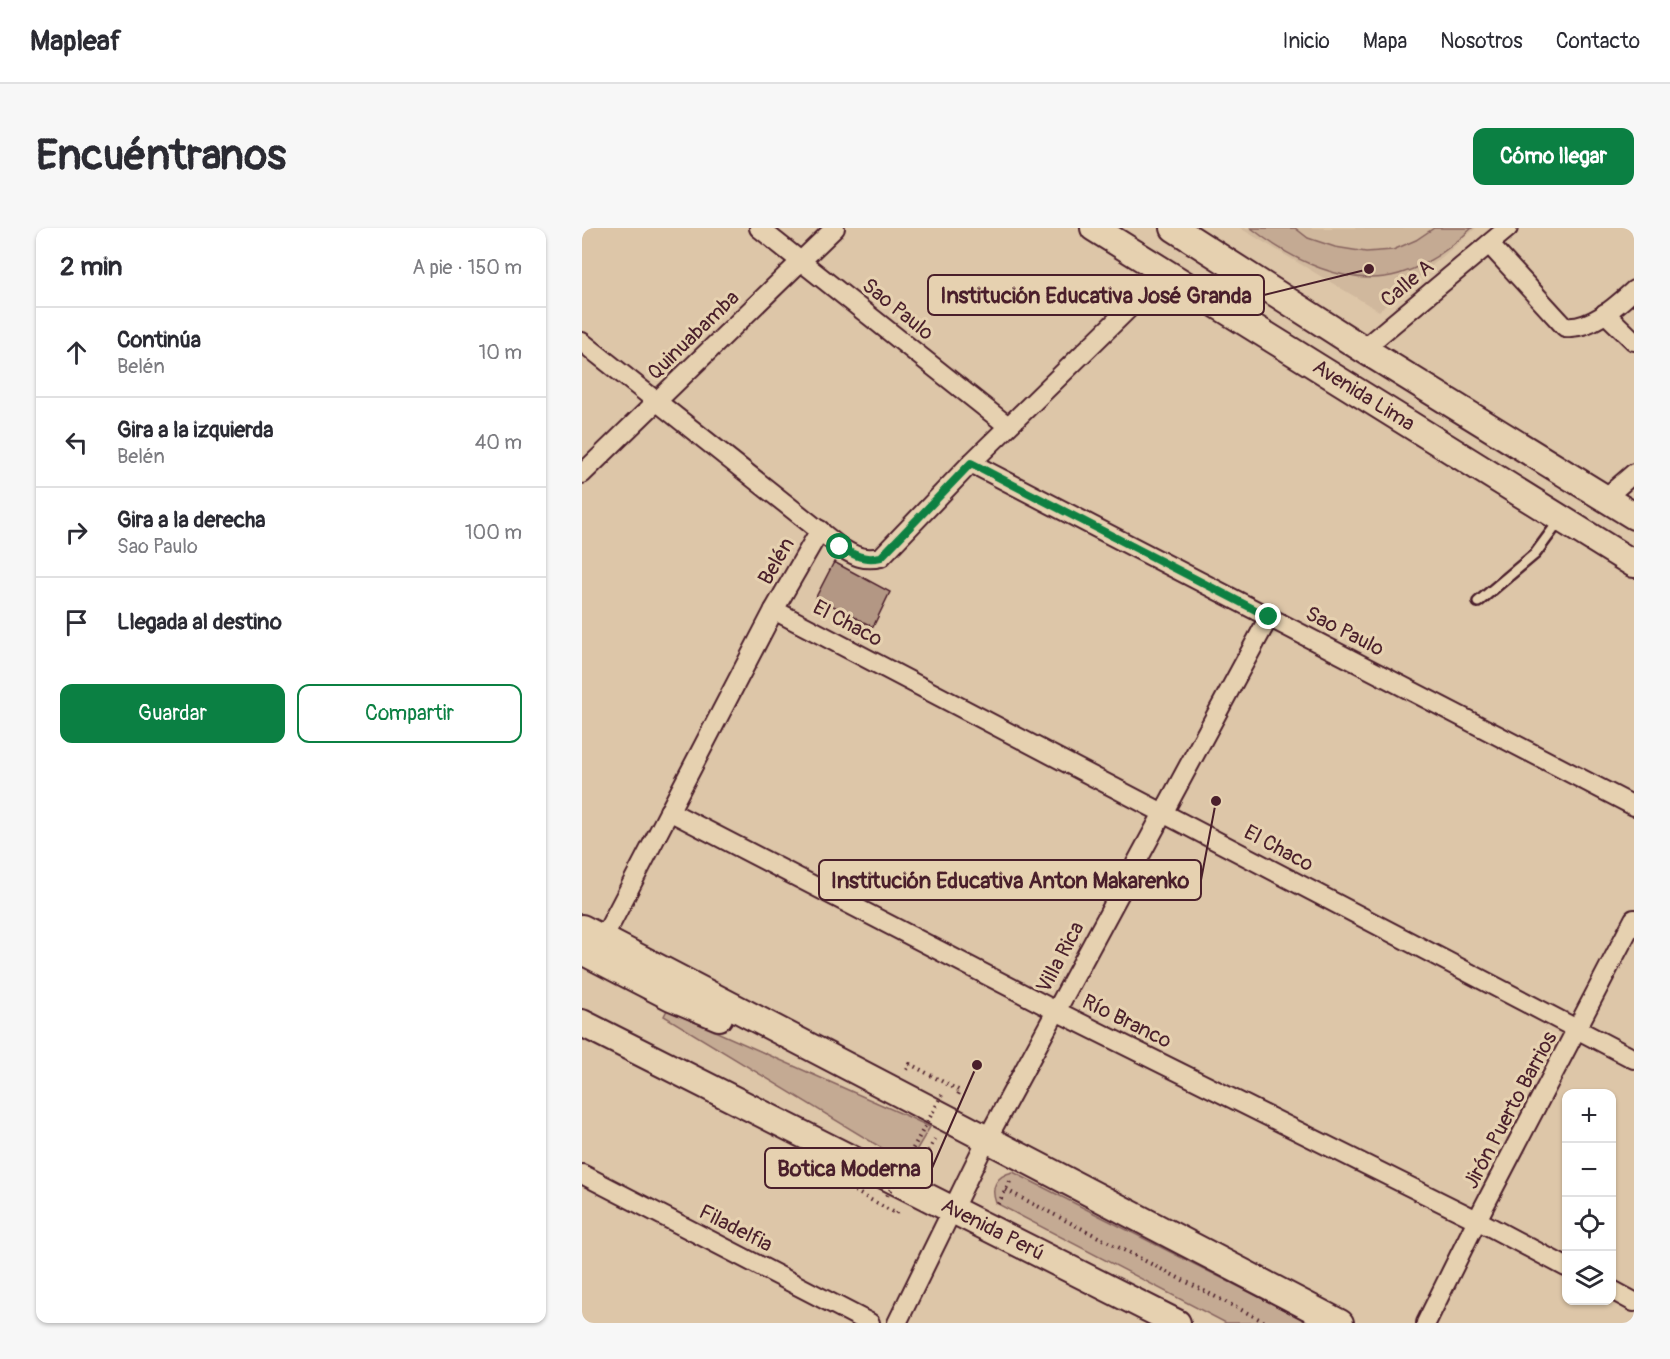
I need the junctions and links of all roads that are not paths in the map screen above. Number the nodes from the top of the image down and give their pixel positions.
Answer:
1 (759, 228) edge
2 (835, 228) edge
3 (1094, 228) edge
4 (1174, 228) edge
5 (1508, 228) edge
6 (1489, 244) junction
7 (801, 261) junction
8 (1166, 272) junction
9 (1634, 290) edge
10 (1605, 313) junction
11 (1634, 341) edge
12 (582, 342) edge
13 (1363, 349) junction
14 (657, 400) junction
15 (1008, 426) junction
16 (971, 463) junction
17 (1634, 472) edge
18 (582, 474) edge
19 (1605, 498) junction
20 (1634, 516) edge
21 (1562, 518) junction
22 (820, 530) junction
23 (1634, 564) edge
24 (1478, 602) dead end
25 (774, 610) junction
26 (1269, 617) junction
27 (1634, 806) edge
28 (669, 811) junction
29 (1163, 813) junction
30 (1634, 919) edge
31 (589, 939) edge
32 (582, 1011) edge
33 (1056, 1011) junction
34 (582, 1023) edge
35 (1577, 1030) junction
36 (614, 1040) junction
37 (1634, 1059) edge
38 (987, 1139) junction
39 (582, 1174) edge
40 (953, 1209) junction
41 (1477, 1220) junction
42 (1562, 1265) edge
43 (1616, 1293) edge
44 (1634, 1302) edge
45 (870, 1323) edge
46 (897, 1323) edge
47 (1177, 1323) edge
48 (1340, 1323) edge
49 (1426, 1323) edge

1 - 7 street, Sao Paulo
2 - 7 street, Quinuabamba
3 - 8 main road, Avenida Lima
4 - 13 main road, Avenida Lima
5 - 6 street, Calle A
6 - 10 street
6 - 13 street, Calle A
7 - 14 street, Quinuabamba
7 - 15 street, Sao Paulo
8 - 15 street, Belén
8 - 21 main road, Avenida Lima
9 - 10 street
10 - 11 street
12 - 14 street
13 - 19 main road, Avenida Lima
14 - 18 street, Quinuabamba
14 - 22 street
15 - 16 street, Belén
16 - 22 street, Belén
16 - 26 street, Sao Paulo
17 - 19 street
19 - 20 main road, Avenida Lima
21 - 23 main road, Avenida Lima
21 - 24 lane
22 - 25 street, Belén
25 - 28 street, Belén
25 - 29 street, El Chaco
26 - 27 street, Sao Paulo
26 - 29 street, Villa Rica
28 - 31 street, Belén
28 - 33 street, Río Branco
29 - 33 street, Villa Rica
29 - 35 street, El Chaco
30 - 35 street, Jirón Puerto Barrios
31 - 38 main road
32 - 36 main road, Avenida Perú
33 - 38 street, Villa Rica
33 - 41 street, Río Branco
34 - 36 main road, Avenida Perú
35 - 37 street, El Chaco
35 - 41 street, Jirón Puerto Barrios
36 - 40 main road, Avenida Perú
38 - 40 street, Villa Rica
38 - 48 main road
39 - 45 street, Filadelfia
40 - 46 street, Villa Rica
40 - 47 main road, Avenida Perú
41 - 42 street, Río Branco
41 - 49 street, Jirón Puerto Barrios
43 - 44 street

